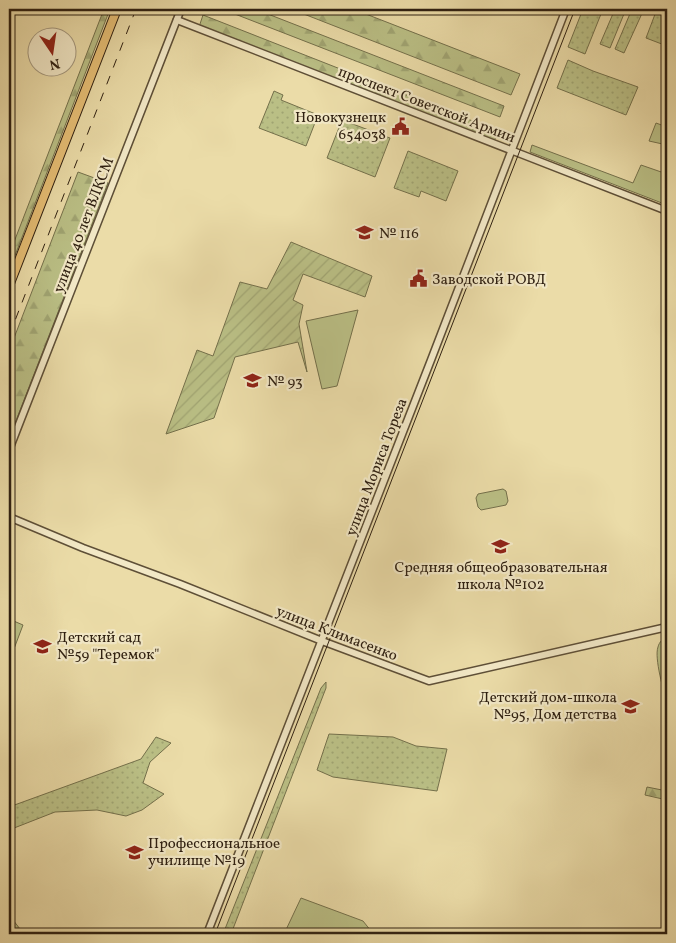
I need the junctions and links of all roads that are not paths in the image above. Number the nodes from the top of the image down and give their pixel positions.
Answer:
1 (117, 9) edge
2 (181, 9) edge
3 (566, 9) edge
4 (177, 20) junction
5 (511, 150) junction
6 (667, 211) edge
7 (9, 286) edge
8 (9, 450) edge
9 (9, 517) edge
10 (667, 628) edge
11 (322, 641) junction
12 (207, 934) edge

1 - 7 main road
2 - 4 street, улица 40 лет ВЛКСМ
3 - 5 street, улица Мориса Тореза
4 - 5 street, проспект Советской Армии
4 - 8 street, улица 40 лет ВЛКСМ
5 - 6 street, проспект Советской Армии
5 - 11 street, улица Мориса Тореза
9 - 11 street, улица Климасенко
10 - 11 street, улица Климасенко
11 - 12 street, улица Мориса Тореза

